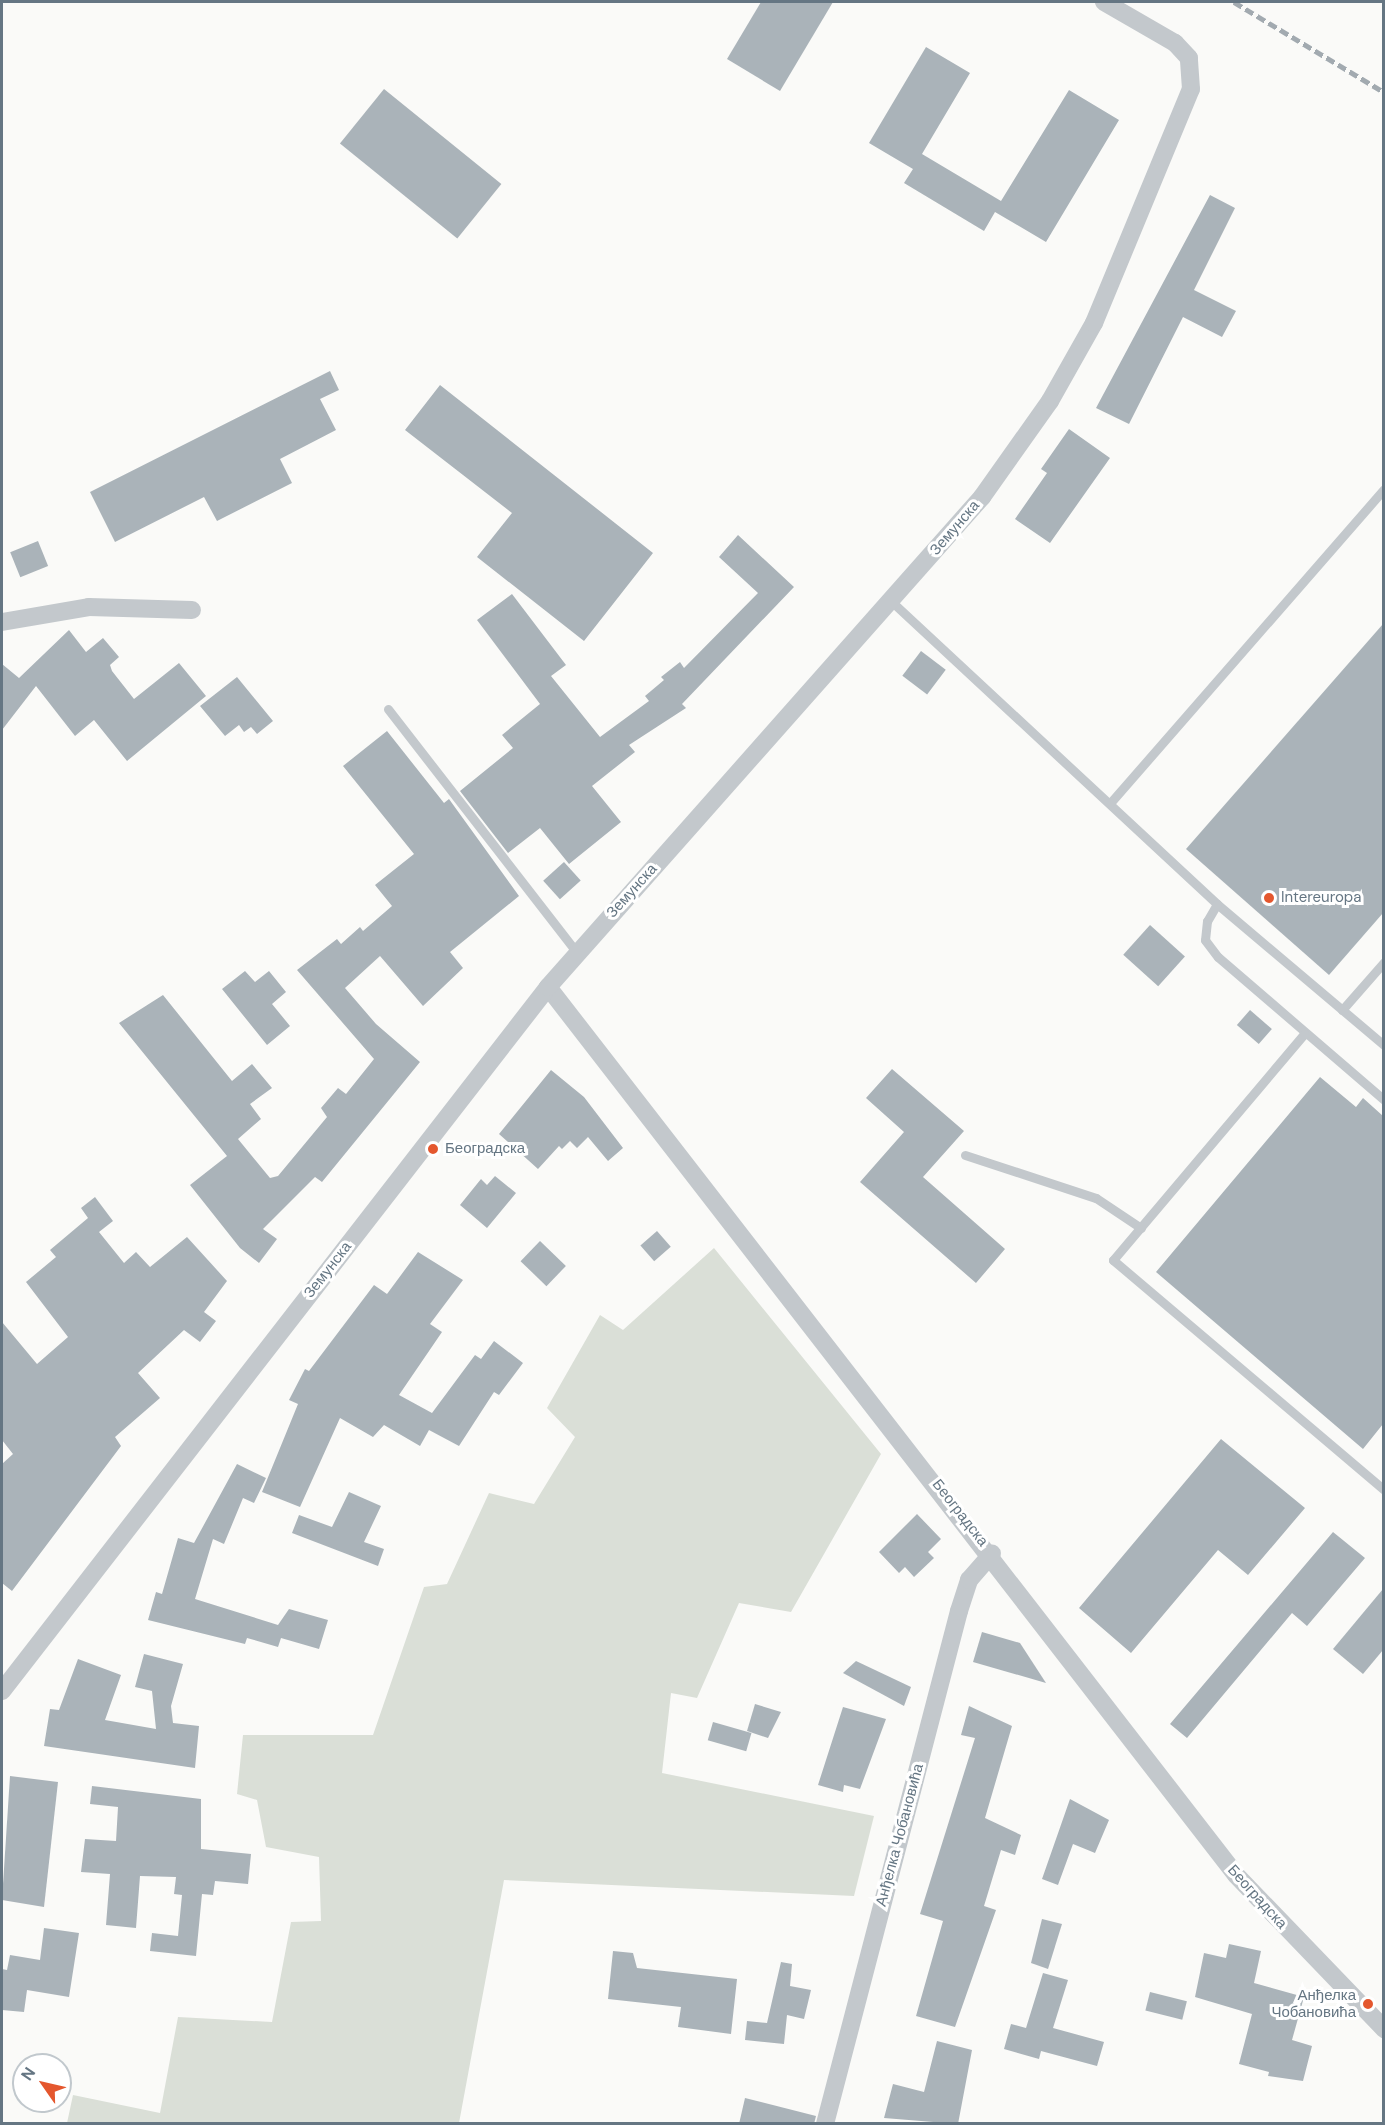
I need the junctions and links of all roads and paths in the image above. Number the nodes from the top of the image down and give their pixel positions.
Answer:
1 (1104, 2) edge
2 (1383, 489) edge
3 (891, 601) junction
4 (192, 610) dead end
5 (2, 622) edge
6 (388, 709) dead end
7 (1111, 802) junction
8 (1218, 904) junction
9 (577, 952) junction
10 (1383, 962) edge
11 (548, 987) junction
12 (1342, 1010) junction
13 (1304, 1034) junction
14 (1383, 1045) edge
15 (1383, 1100) edge
16 (966, 1155) dead end
17 (1141, 1227) junction
18 (1383, 1490) edge
19 (992, 1554) junction
20 (2, 1691) edge
21 (1383, 2029) edge
22 (825, 2124) edge

1 - 3 street, Земунска
2 - 7 lane
3 - 7 lane
3 - 9 street, Земунска
4 - 5 street
6 - 9 lane
7 - 8 lane
8 - 12 lane
8 - 13 lane
9 - 11 street, Земунска
10 - 12 lane
11 - 19 street, Београдска
11 - 20 street, Земунска
12 - 14 lane
13 - 15 lane
13 - 17 lane
16 - 17 lane
17 - 18 lane
19 - 21 street, Београдска
19 - 22 street, Анђелка Чобановића

